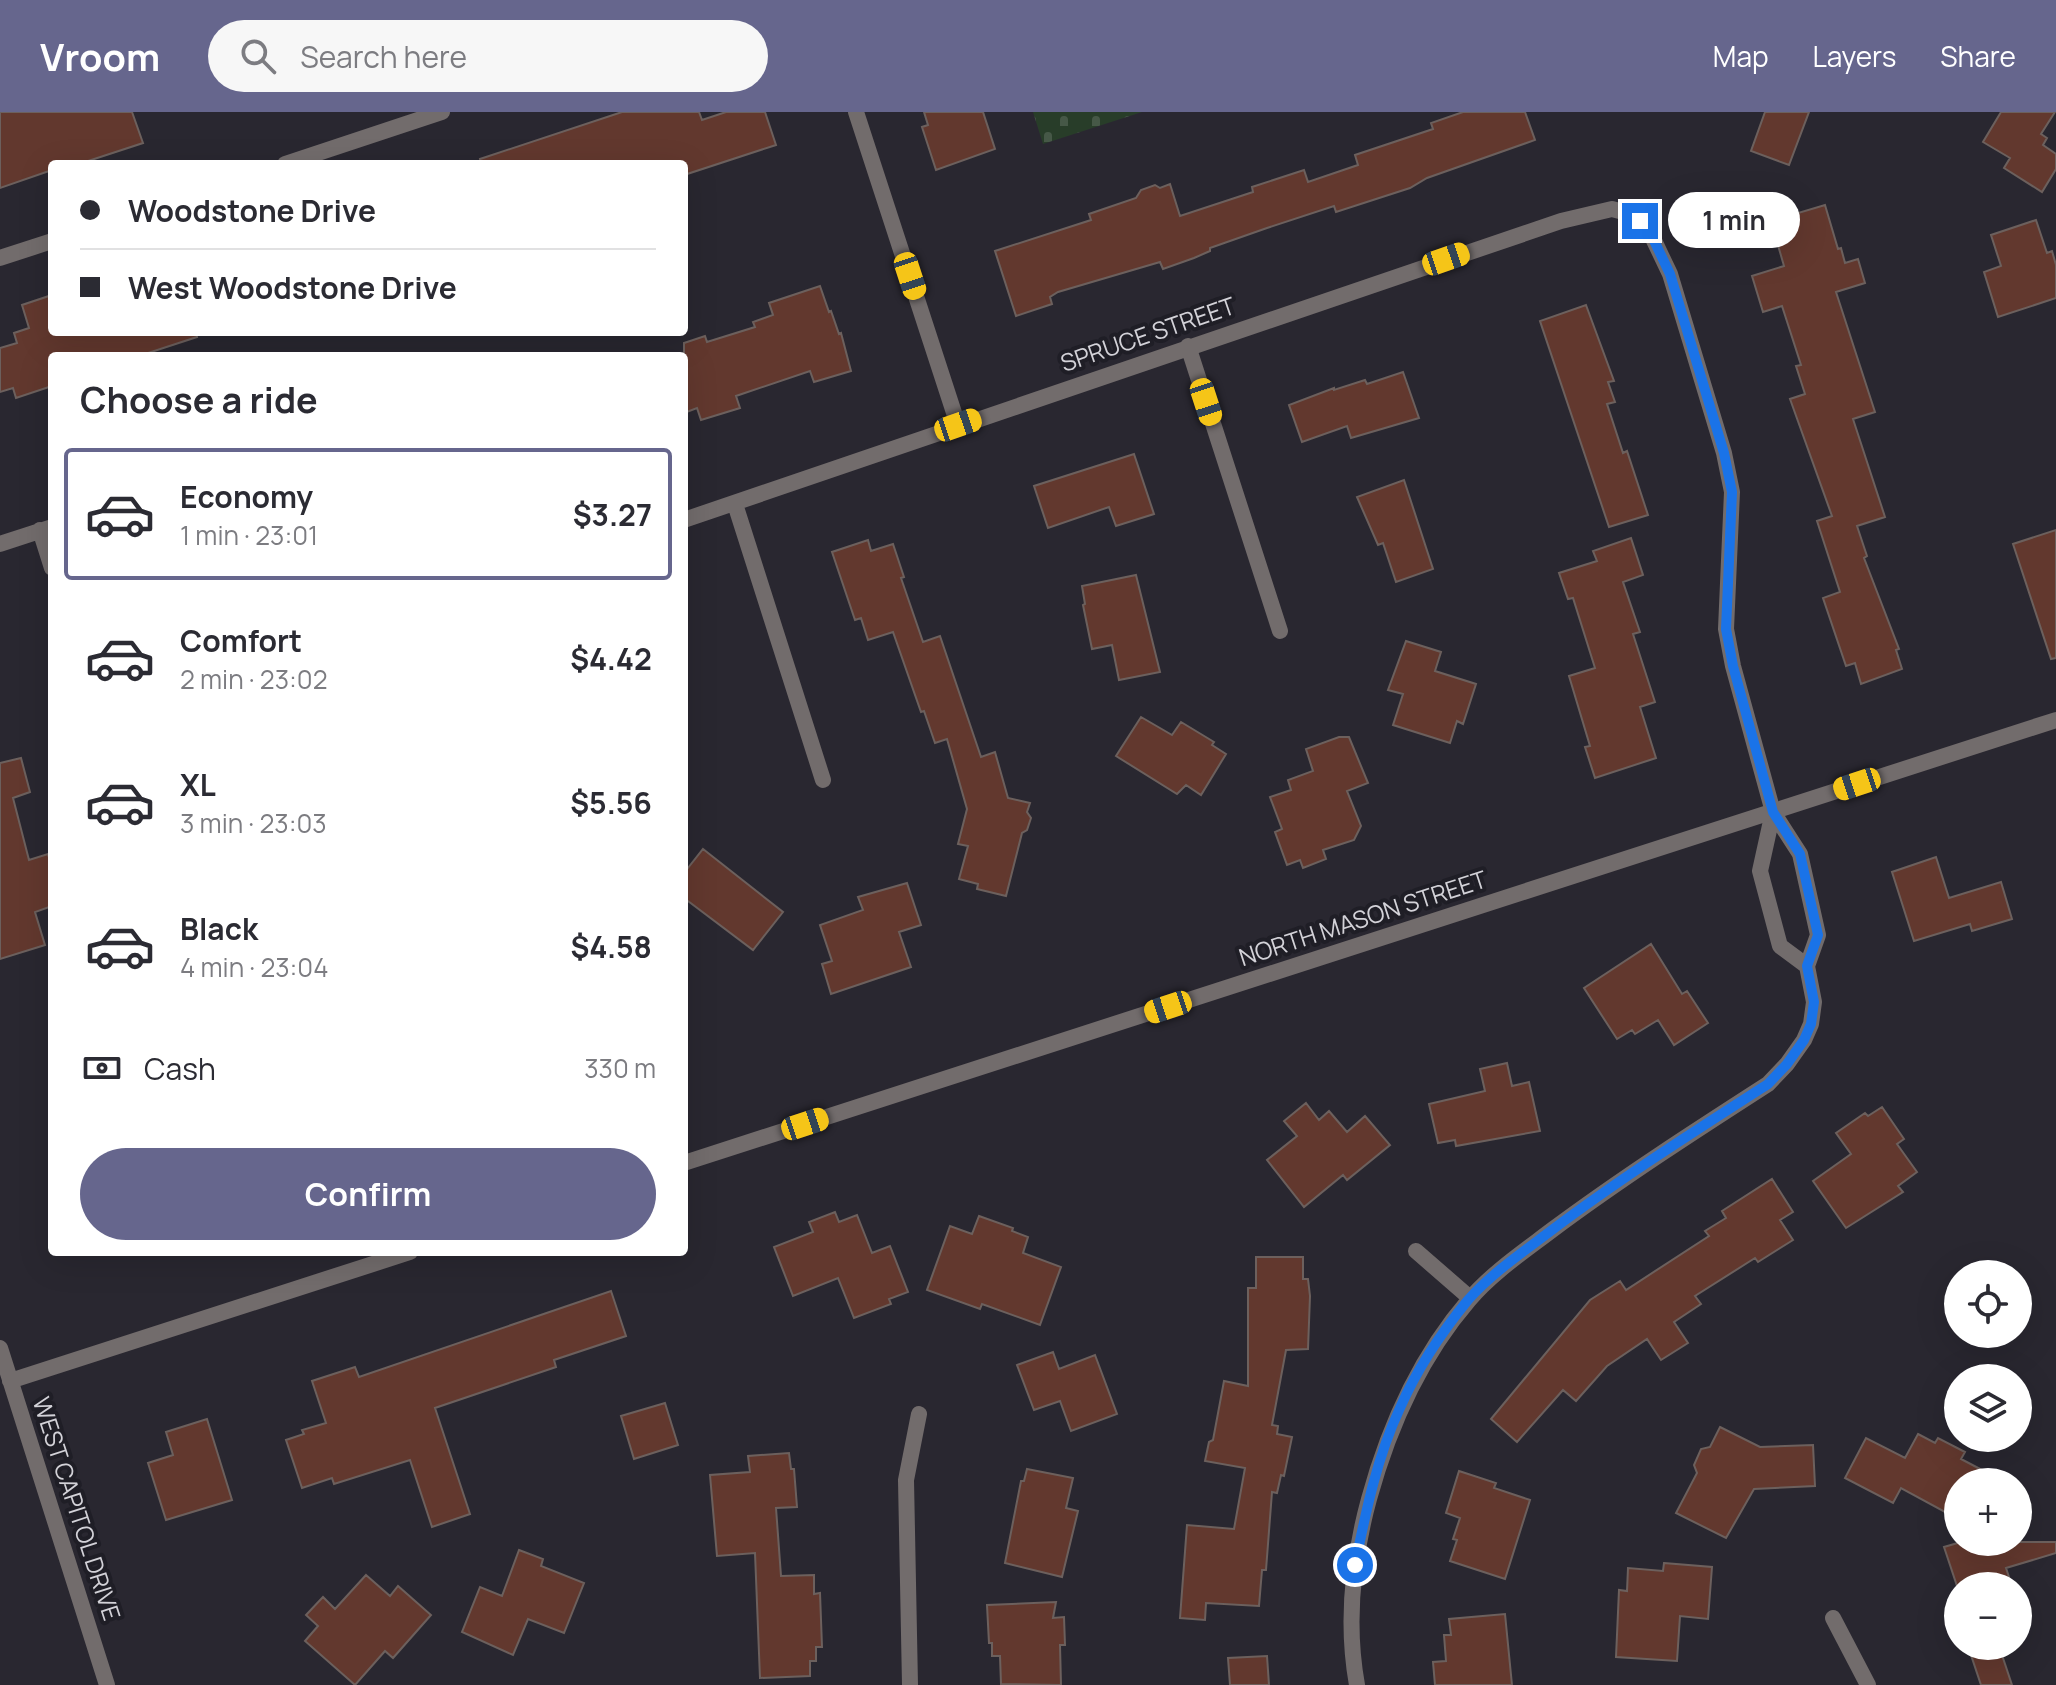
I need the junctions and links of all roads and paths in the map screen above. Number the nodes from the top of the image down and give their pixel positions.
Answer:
1 (442, 112) edge
2 (856, 112) edge
3 (297, 160) edge
4 (48, 242) edge
5 (0, 258) edge
6 (1188, 346) junction
7 (958, 425) junction
8 (735, 504) junction
9 (688, 519) edge
10 (46, 529) edge
11 (0, 544) edge
12 (1280, 631) dead end
13 (2056, 720) edge
14 (823, 780) dead end
15 (1773, 812) junction
16 (1807, 966) junction
17 (688, 1162) edge
18 (1416, 1251) dead end
19 (398, 1256) edge
20 (1470, 1298) junction
21 (0, 1348) edge
22 (10, 1381) junction
23 (919, 1414) dead end
24 (1833, 1618) dead end
25 (107, 1685) edge
26 (910, 1685) edge
27 (1357, 1685) edge
28 (1868, 1685) edge

1 - 3 street
2 - 7 street
4 - 5 street
6 - 7 street, SPRUCE STREET
6 - 12 street
6 - 15 street, SPRUCE STREET
7 - 8 street, SPRUCE STREET
8 - 9 street, SPRUCE STREET
8 - 14 street
10 - 11 street
13 - 15 street, NORTH MASON STREET
15 - 16 street
15 - 16 street
15 - 17 street, NORTH MASON STREET
16 - 20 street
18 - 20 street
19 - 22 street
20 - 27 street
21 - 22 street, WEST CAPITOL DRIVE
22 - 25 street, WEST CAPITOL DRIVE
23 - 26 street
24 - 28 street

